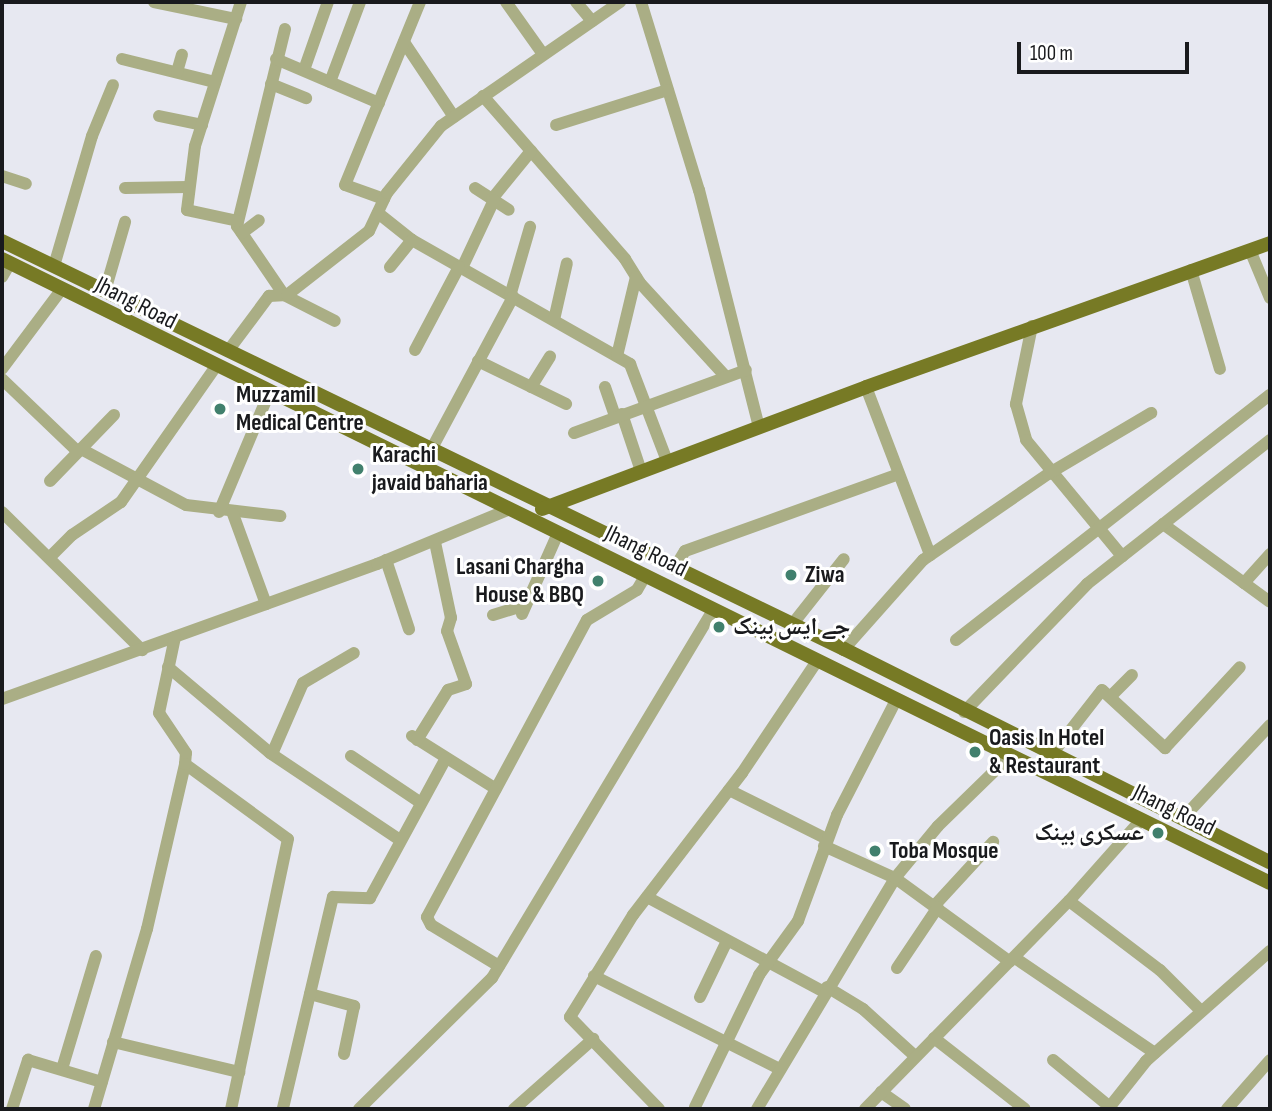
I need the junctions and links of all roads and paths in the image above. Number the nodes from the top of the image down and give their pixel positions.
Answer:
1 (155, 2) edge
2 (242, 2) edge
3 (328, 2) edge
4 (360, 2) edge
5 (420, 2) edge
6 (506, 2) edge
7 (576, 2) edge
8 (620, 2) edge
9 (640, 2) edge
10 (236, 19) junction
11 (592, 21) junction
12 (285, 29) dead end
13 (404, 43) junction
14 (543, 54) junction
15 (182, 55) dead end
16 (122, 58) dead end
17 (276, 58) junction
18 (304, 70) junction
19 (177, 72) junction
20 (215, 82) junction
21 (330, 82) junction
22 (271, 84) junction
23 (113, 85) dead end
24 (668, 90) junction
25 (483, 96) junction
26 (306, 98) dead end
27 (379, 103) junction
28 (159, 116) dead end
29 (454, 117) junction
30 (202, 125) junction
31 (556, 125) dead end
32 (531, 151) junction
33 (2, 176) edge
34 (26, 184) dead end
35 (188, 187) junction
36 (125, 188) dead end
37 (475, 188) dead end
38 (384, 199) junction
39 (493, 199) junction
40 (509, 210) dead end
41 (378, 213) junction
42 (258, 220) dead end
43 (125, 222) dead end
44 (530, 226) dead end
45 (240, 227) junction
46 (412, 240) junction
47 (2, 241) edge
48 (1270, 243) edge
49 (1250, 250) junction
50 (6, 261) edge
51 (567, 263) dead end
52 (54, 266) junction
53 (390, 267) dead end
54 (460, 267) junction
55 (1191, 270) junction
56 (2, 277) edge
57 (636, 277) junction
58 (61, 290) junction
59 (105, 291) junction
60 (284, 295) junction
61 (512, 296) junction
62 (1270, 298) edge
63 (554, 320) junction
64 (335, 321) dead end
65 (1032, 326) junction
66 (415, 350) dead end
67 (228, 351) junction
68 (617, 356) junction
69 (550, 357) dead end
70 (478, 361) junction
71 (215, 368) junction
72 (2, 369) edge
73 (1220, 369) dead end
74 (746, 370) junction
75 (726, 377) junction
76 (2, 379) edge
77 (531, 387) junction
78 (605, 387) dead end
79 (866, 387) junction
80 (269, 393) junction
81 (1270, 395) edge
82 (566, 404) dead end
83 (646, 404) junction
84 (1151, 413) dead end
85 (114, 415) dead end
86 (618, 415) junction
87 (759, 427) junction
88 (574, 433) dead end
89 (1270, 440) edge
90 (431, 450) junction
91 (80, 451) junction
92 (667, 461) junction
93 (641, 471) junction
94 (1052, 472) junction
95 (899, 474) junction
96 (138, 480) junction
97 (50, 481) dead end
98 (547, 507) junction
99 (510, 509) junction
100 (2, 512) edge
101 (219, 512) junction
102 (233, 514) junction
103 (280, 516) dead end
104 (524, 516) junction
105 (1163, 524) junction
106 (1098, 529) junction
107 (558, 533) junction
108 (435, 542) junction
109 (1270, 554) edge
110 (930, 555) junction
111 (1122, 556) junction
112 (50, 557) junction
113 (844, 559) dead end
114 (387, 560) junction
115 (674, 569) junction
116 (645, 576) junction
117 (1244, 583) junction
118 (1270, 602) edge
119 (266, 604) junction
120 (713, 610) junction
121 (493, 615) dead end
122 (791, 626) junction
123 (409, 629) dead end
124 (175, 637) junction
125 (956, 640) dead end
126 (844, 649) junction
127 (142, 650) junction
128 (354, 653) dead end
129 (817, 661) junction
130 (168, 667) junction
131 (1240, 667) dead end
132 (1132, 676) dead end
133 (1110, 697) junction
134 (2, 699) edge
135 (896, 700) junction
136 (964, 712) junction
137 (1270, 726) edge
138 (272, 754) junction
139 (1052, 754) junction
140 (351, 756) dead end
141 (1010, 756) junction
142 (446, 758) junction
143 (185, 764) junction
144 (496, 789) junction
145 (729, 789) junction
146 (421, 803) junction
147 (1183, 818) junction
148 (1141, 820) junction
149 (400, 840) junction
150 (993, 842) dead end
151 (826, 843) junction
152 (1270, 862) edge
153 (895, 878) junction
154 (1270, 883) edge
155 (647, 897) junction
156 (1069, 901) junction
157 (936, 906) junction
158 (727, 941) junction
159 (1270, 951) edge
160 (96, 956) dead end
161 (1013, 960) junction
162 (767, 964) junction
163 (499, 966) junction
164 (897, 968) dead end
165 (594, 976) junction
166 (826, 990) junction
167 (310, 994) junction
168 (700, 997) dead end
169 (1200, 1010) junction
170 (934, 1038) junction
171 (593, 1040) junction
172 (113, 1042) junction
173 (727, 1045) junction
174 (1155, 1053) junction
175 (344, 1054) dead end
176 (915, 1056) junction
177 (1052, 1060) dead end
178 (1270, 1060) edge
179 (62, 1069) junction
180 (780, 1069) junction
181 (239, 1072) junction
182 (102, 1082) junction
183 (881, 1093) junction
184 (695, 1107) dead end
185 (1233, 1107) edge
186 (284, 1108) edge
187 (1109, 1108) edge
188 (12, 1109) edge
189 (94, 1109) edge
190 (231, 1109) edge
191 (359, 1109) edge
192 (514, 1109) edge
193 (659, 1109) edge
194 (757, 1109) edge
195 (865, 1109) edge
196 (905, 1109) edge
197 (1025, 1109) edge

1 - 10 street
2 - 10 street
3 - 18 street
4 - 21 street
5 - 13 street
6 - 14 street
7 - 11 street
8 - 11 street
9 - 24 street
10 - 20 street
11 - 14 street
12 - 17 street
13 - 27 street
13 - 29 street
14 - 25 street
15 - 19 street
16 - 19 street
17 - 18 street
17 - 22 street
18 - 21 street
19 - 20 street
20 - 30 street
21 - 27 street
22 - 26 street
22 - 45 street
23 - 52 street
24 - 31 street
24 - 74 street
25 - 29 street
25 - 32 street
27 - 38 street
28 - 30 street
29 - 38 street
30 - 35 street
32 - 39 street
32 - 57 street
33 - 34 street
35 - 36 street
35 - 45 street
37 - 39 street
38 - 41 street
39 - 40 street
39 - 54 street
41 - 46 street
41 - 60 street
42 - 45 street
43 - 59 street
44 - 61 street
45 - 60 street
46 - 53 street
46 - 54 street
47 - 52 main road, Jhang Road
48 - 49 main road
49 - 55 main road
49 - 62 street
50 - 56 street
50 - 58 main road, Jhang Road
51 - 63 street
52 - 59 main road, Jhang Road
54 - 61 street
54 - 66 street
55 - 65 main road
55 - 73 street
57 - 68 street
57 - 75 street
58 - 71 main road, Jhang Road
58 - 72 street
59 - 67 main road, Jhang Road
60 - 64 street
60 - 67 street
61 - 63 street
61 - 70 street
63 - 68 street
65 - 79 main road
65 - 94 street
67 - 90 main road, Jhang Road
68 - 83 street
69 - 77 street
70 - 77 street
70 - 90 street
71 - 80 main road, Jhang Road
71 - 96 street
74 - 75 street
74 - 87 street
75 - 83 street
76 - 91 street
77 - 82 street
78 - 86 street
79 - 87 main road
79 - 95 street
80 - 99 main road, Jhang Road
80 - 101 street
81 - 106 street
83 - 86 street
83 - 92 street
84 - 94 street
85 - 91 street
86 - 88 street
86 - 93 street
87 - 92 main road
89 - 105 street
90 - 98 main road, Jhang Road
91 - 96 street
91 - 97 street
92 - 93 main road
93 - 98 main road
94 - 106 street
94 - 110 street
95 - 110 street
95 - 115 street
96 - 101 street
96 - 112 street
98 - 104 main road
98 - 115 main road, Jhang Road
99 - 104 main road, Jhang Road
99 - 108 street
100 - 112 street
101 - 102 street
102 - 103 street
102 - 119 street
104 - 107 main road, Jhang Road
105 - 111 street
105 - 117 street
106 - 111 street
106 - 125 street
107 - 116 main road, Jhang Road
107 - 121 street
108 - 114 street
108 - 142 street
109 - 117 street
110 - 126 street
111 - 136 street
112 - 127 street
113 - 122 street
114 - 119 street
114 - 123 street
115 - 122 main road, Jhang Road
116 - 120 main road, Jhang Road
116 - 144 street
117 - 118 street
119 - 124 street
120 - 129 main road, Jhang Road
120 - 163 street
122 - 126 main road, Jhang Road
124 - 127 street
124 - 130 street
126 - 136 main road, Jhang Road
127 - 134 street
128 - 138 street
129 - 135 main road, Jhang Road
129 - 145 street
130 - 138 street
130 - 143 street
131 - 133 street
132 - 133 street
133 - 139 street
135 - 141 main road, Jhang Road
135 - 151 street
136 - 139 main road, Jhang Road
137 - 147 street
138 - 149 street
139 - 147 main road, Jhang Road
140 - 146 street
141 - 148 main road, Jhang Road
141 - 153 street
142 - 144 street
142 - 146 street
143 - 172 street
143 - 181 street
144 - 163 street
145 - 151 street
145 - 155 street
146 - 149 street
147 - 152 main road, Jhang Road
148 - 154 main road, Jhang Road
148 - 156 street
149 - 167 street
150 - 157 street
151 - 153 street
151 - 162 street
153 - 157 street
153 - 166 street
155 - 158 street
155 - 165 street
156 - 161 street
156 - 169 street
157 - 161 street
157 - 164 street
158 - 162 street
158 - 168 street
159 - 169 street
160 - 179 street
161 - 170 street
161 - 174 street
162 - 166 street
162 - 173 street
163 - 191 street
165 - 171 street
165 - 173 street
166 - 176 street
166 - 180 street
167 - 175 street
167 - 186 street
169 - 174 street
170 - 176 street
170 - 197 street
171 - 192 street
171 - 193 street
172 - 181 street
172 - 182 street
173 - 180 street
173 - 184 street
174 - 187 street
176 - 183 street
177 - 187 street
178 - 185 street
179 - 182 street
179 - 188 street
180 - 194 street
181 - 190 street
182 - 189 street
183 - 195 street
183 - 196 street

